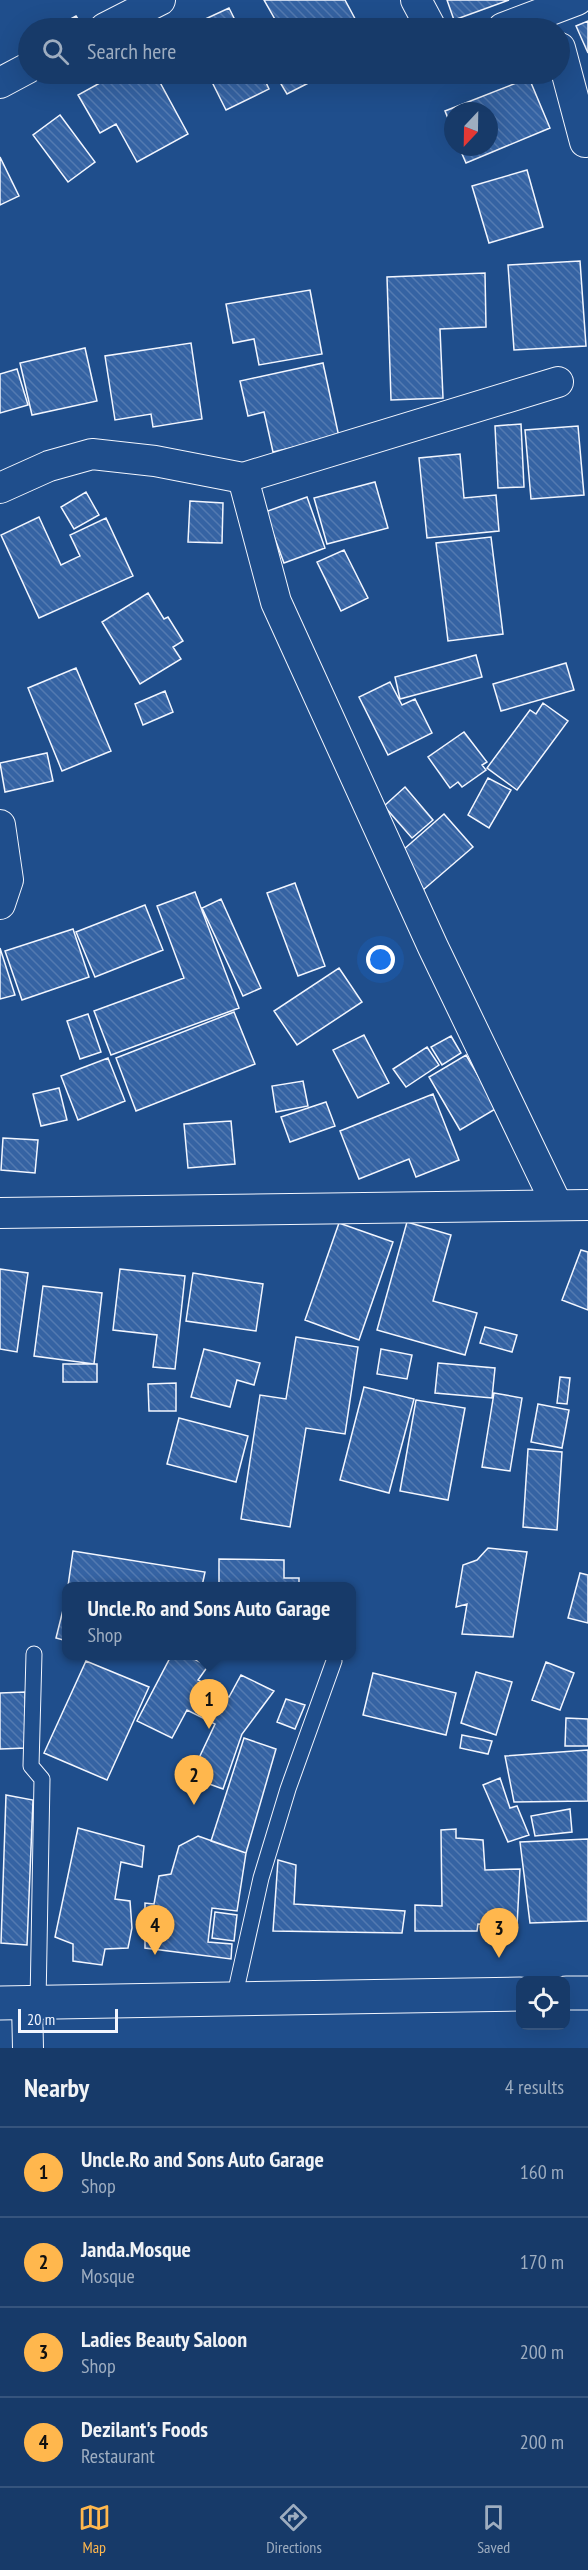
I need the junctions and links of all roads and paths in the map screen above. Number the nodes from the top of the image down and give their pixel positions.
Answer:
1 (160, 0) edge
2 (416, 0) edge
3 (577, 0) edge
4 (125, 18) edge
5 (426, 18) edge
6 (554, 18) edge
7 (18, 73) edge
8 (0, 83) edge
9 (570, 84) edge
10 (585, 142) dead end
11 (558, 382) dead end
12 (243, 478) junction
13 (0, 488) edge
14 (0, 825) edge
15 (0, 904) edge
16 (557, 1205) junction
17 (588, 1205) edge
18 (0, 1213) edge
19 (34, 1654) dead end
20 (334, 1661) dead end
21 (570, 1993) edge
22 (588, 1993) edge
23 (516, 1994) edge
24 (234, 1999) junction
25 (22, 2003) edge
26 (28, 2048) edge

1 - 4 street
2 - 5 street
3 - 6 street
7 - 8 street
9 - 10 street
11 - 12 street
12 - 13 street
12 - 16 street
14 - 15 street
16 - 17 street
16 - 18 street
19 - 25 lane
20 - 24 lane
21 - 22 main road
23 - 24 main road
24 - 25 main road
25 - 26 street

